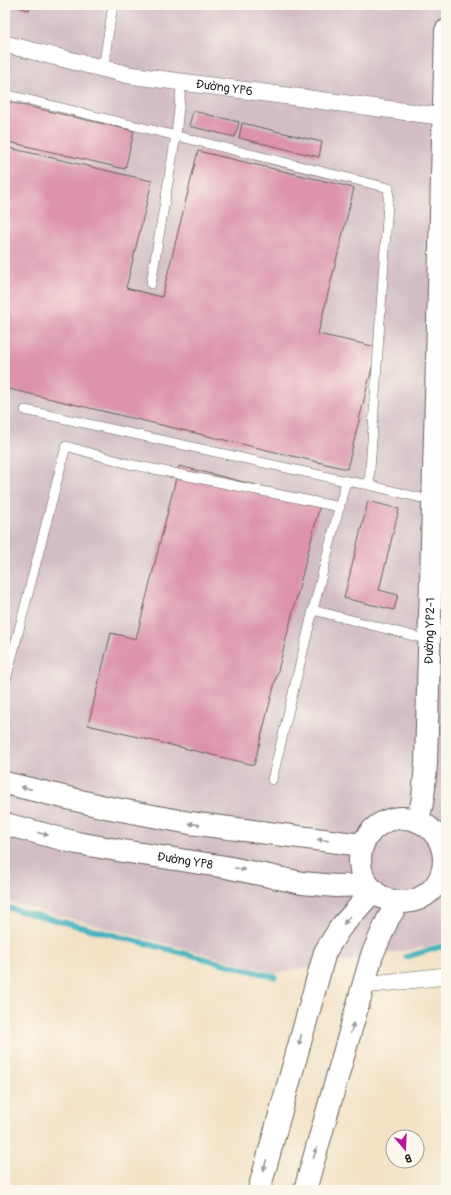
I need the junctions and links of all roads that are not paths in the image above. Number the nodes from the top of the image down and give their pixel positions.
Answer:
1 (113, 5) edge
2 (446, 31) edge
3 (5, 44) edge
4 (102, 68) junction
5 (182, 80) junction
6 (5, 94) edge
7 (444, 117) edge
8 (176, 136) junction
9 (151, 284) dead end
10 (25, 410) dead end
11 (346, 481) junction
12 (370, 485) junction
13 (434, 501) junction
14 (340, 506) junction
15 (313, 610) junction
16 (429, 640) junction
17 (5, 684) edge
18 (272, 780) dead end
19 (5, 783) edge
20 (5, 824) edge
21 (432, 827) edge
22 (362, 845) junction
23 (442, 881) edge
24 (370, 888) junction
25 (398, 902) junction
26 (446, 976) edge
27 (364, 985) junction
28 (258, 1190) edge
29 (305, 1190) edge

1 - 4 lane
2 - 7 main road, Đường YP2-1
3 - 4 street, Đường YP6
4 - 5 street, Đường YP6
5 - 7 street, Đường YP6
5 - 8 lane
6 - 8 lane
7 - 13 main road, Đường YP2-1
8 - 9 lane
8 - 12 lane
10 - 11 lane
11 - 12 lane
11 - 14 lane
12 - 13 lane
13 - 16 main road, Đường YP2-1
14 - 15 lane
14 - 17 lane
15 - 16 lane
15 - 18 lane
16 - 21 main road, Đường YP2-1
22 -> 19 main road
20 -> 24 main road, Đường YP8
21 - 22 main road
21 - 23 main road
22 - 24 main road
23 - 25 main road
24 - 25 main road
24 -> 28 main road
25 - 27 main road
26 - 27 street
29 -> 27 main road

